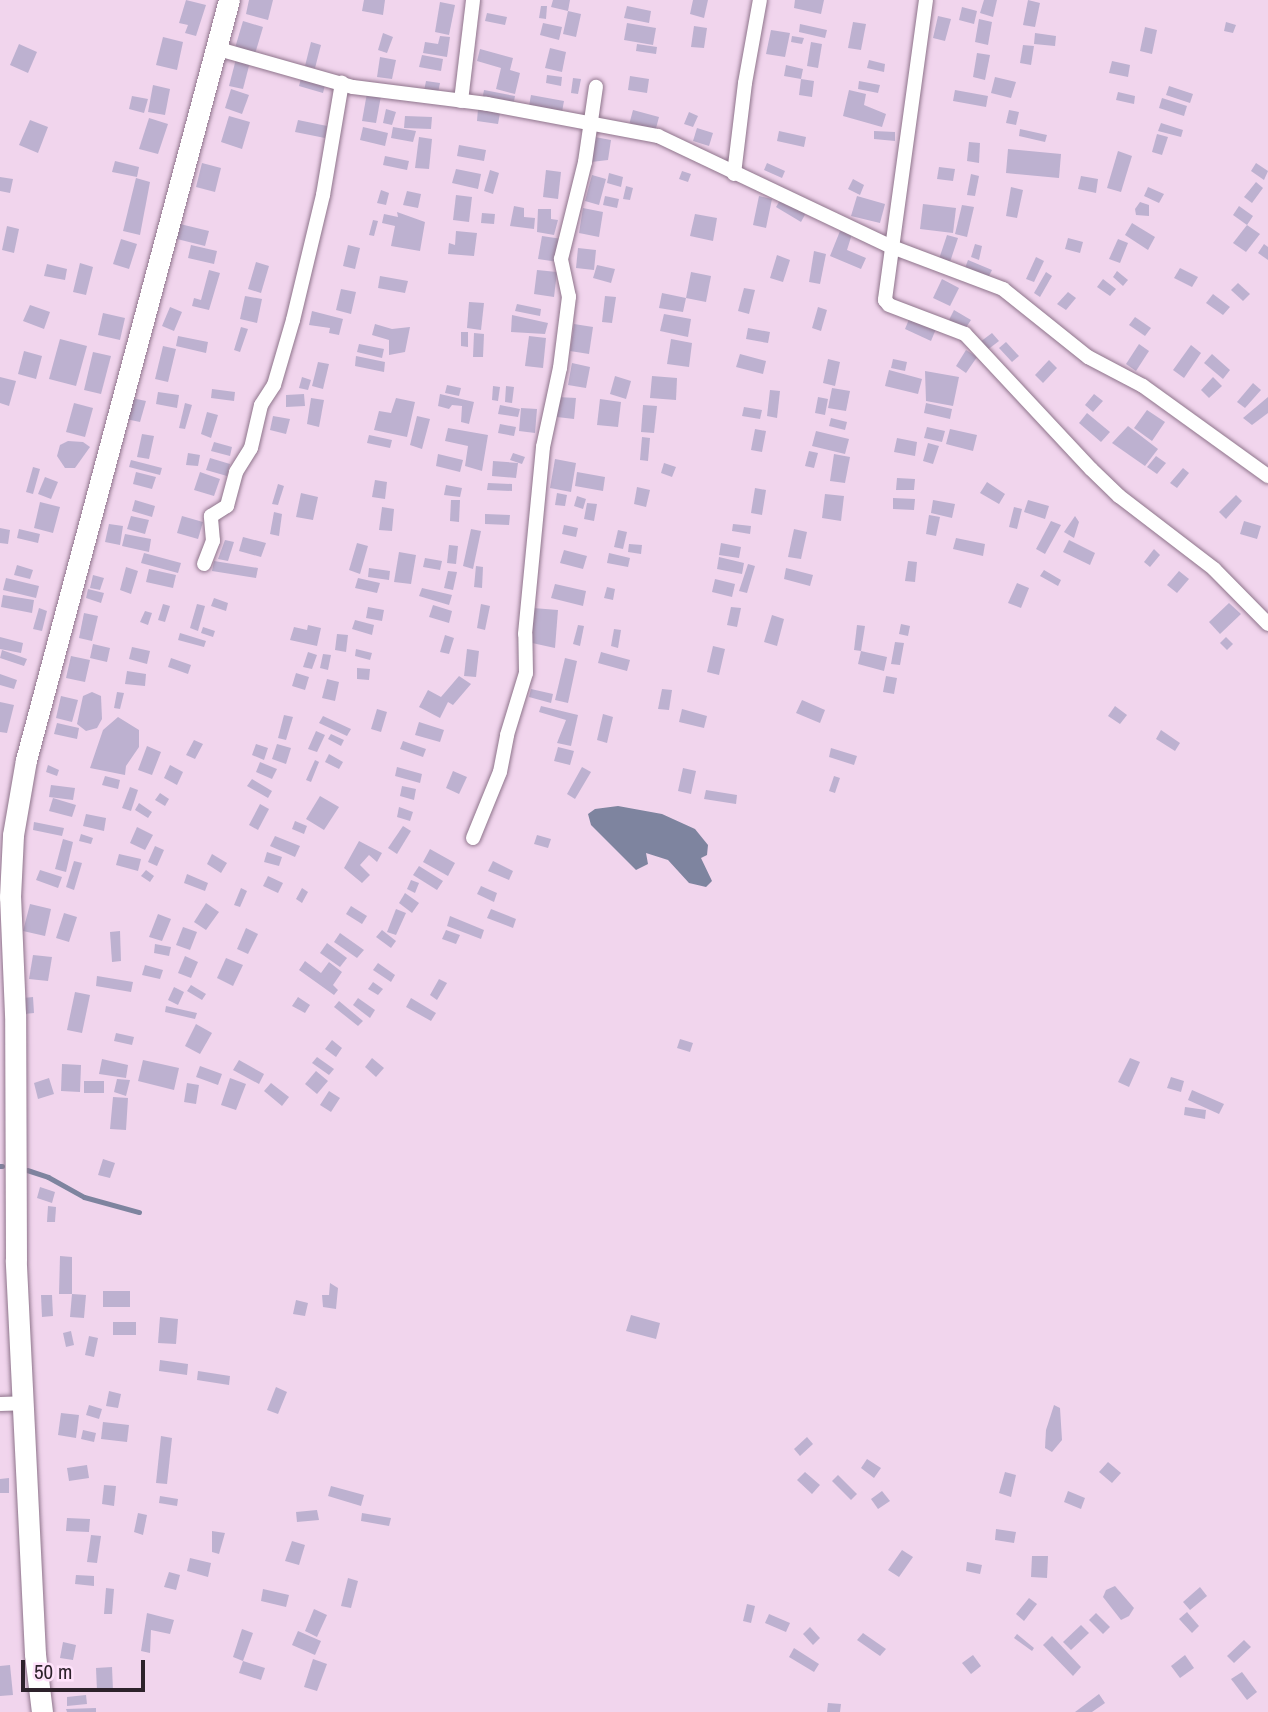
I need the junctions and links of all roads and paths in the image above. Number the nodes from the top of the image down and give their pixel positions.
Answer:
1 (229, 0) edge
2 (473, 0) edge
3 (760, 0) edge
4 (926, 0) edge
5 (215, 48) junction
6 (342, 83) junction
7 (596, 87) dead end
8 (461, 101) junction
9 (589, 122) junction
10 (734, 174) junction
11 (892, 247) junction
12 (1268, 476) edge
13 (204, 564) dead end
14 (1268, 624) edge
15 (473, 838) dead end
16 (23, 1403) junction
17 (0, 1404) edge
18 (42, 1712) edge

1 - 5 main road
2 - 8 street
3 - 10 street
4 - 11 street
5 - 6 street
5 - 16 main road
6 - 8 street
6 - 13 street
7 - 9 street
8 - 9 street
9 - 10 street
9 - 15 street
10 - 11 street
11 - 12 street
11 - 14 street
16 - 17 street
16 - 18 main road

